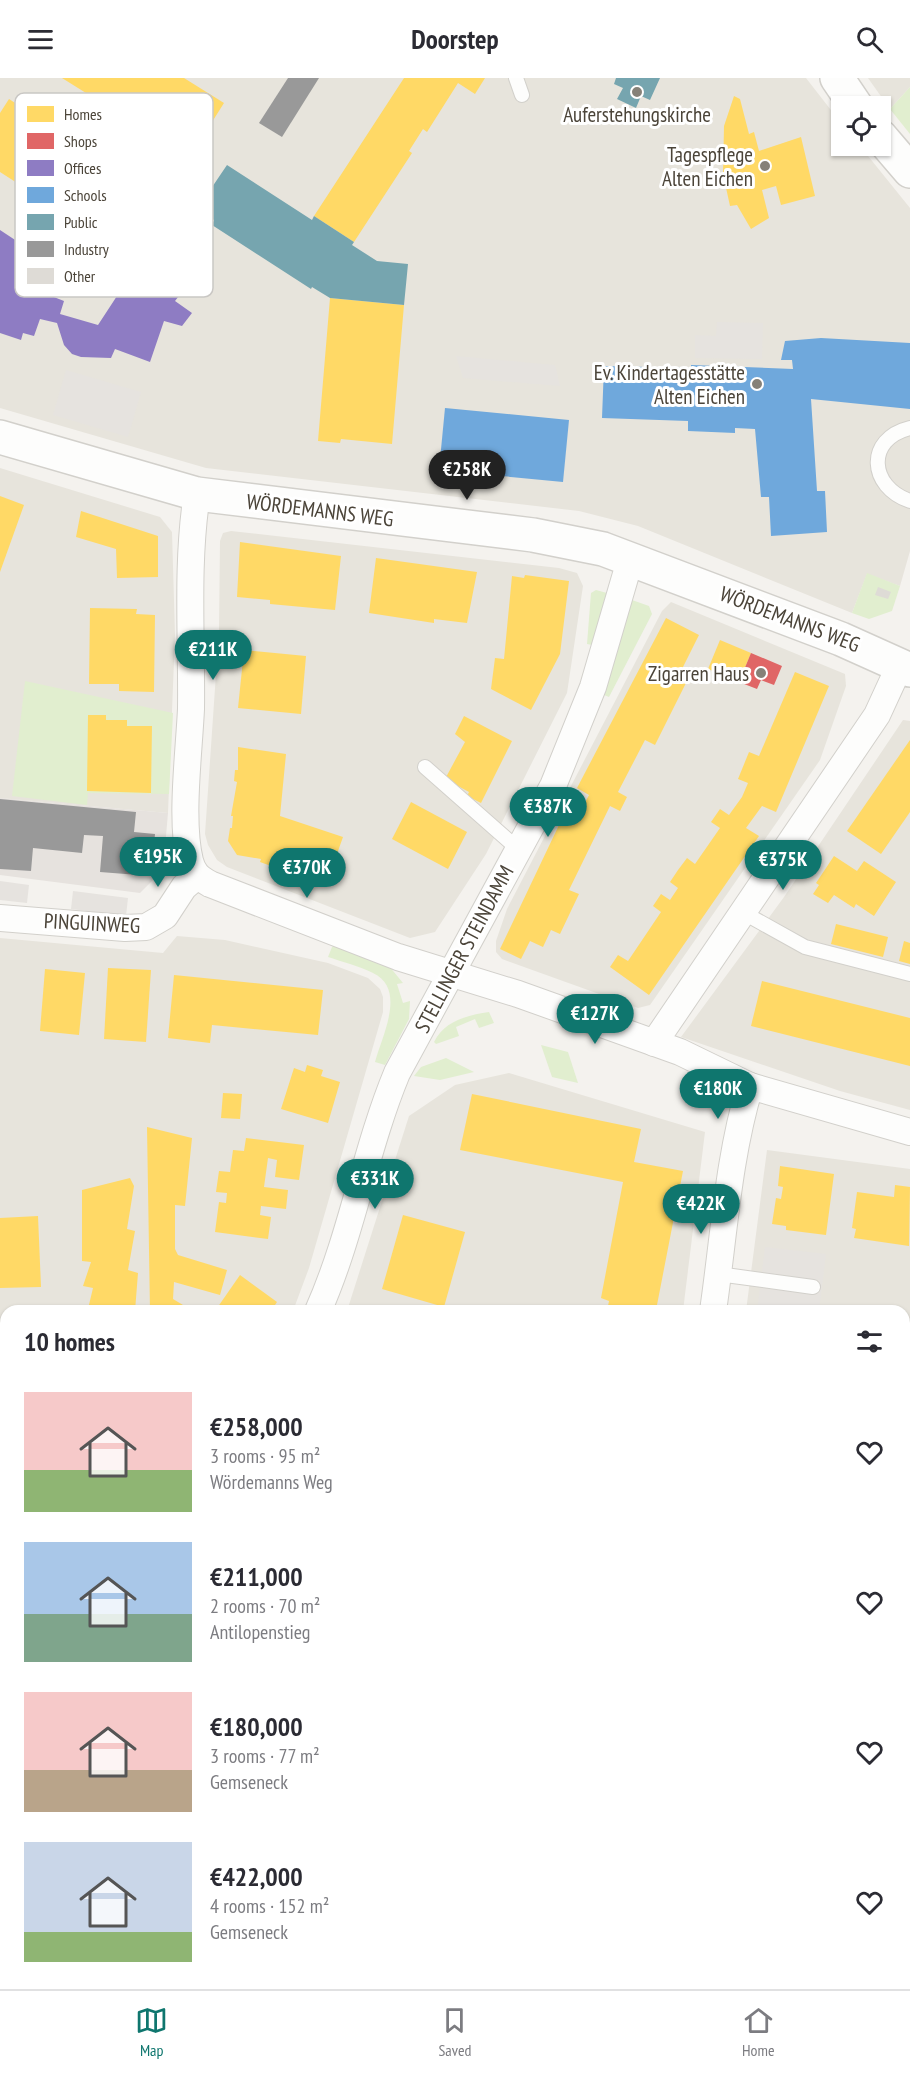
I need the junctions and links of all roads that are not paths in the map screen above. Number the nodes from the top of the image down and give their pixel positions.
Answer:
1 (516, 78) edge
2 (837, 78) edge
3 (522, 95) dead end
4 (849, 96) edge
5 (891, 149) edge
6 (910, 171) edge
7 (910, 428) edge
8 (0, 437) edge
9 (197, 494) junction
10 (910, 501) edge
11 (631, 557) junction
12 (907, 659) edge
13 (425, 768) dead end
14 (517, 849) junction
15 (197, 876) junction
16 (742, 912) junction
17 (0, 918) edge
18 (452, 974) junction
19 (910, 974) edge
20 (654, 1043) junction
21 (750, 1086) junction
22 (910, 1132) edge
23 (718, 1274) junction
24 (813, 1287) dead end
25 (320, 1305) edge
26 (713, 1305) edge

1 - 3 lane
2 - 4 street
5 - 6 street
7 - 10 lane
8 - 9 street, WÖRDEMANNS WEG
9 - 11 street, WÖRDEMANNS WEG
9 - 15 street
11 - 12 street, WÖRDEMANNS WEG
11 - 14 street, STELLINGER STEINDAMM
12 - 16 street
13 - 14 lane
14 - 18 street, STELLINGER STEINDAMM
15 - 17 street, PINGUINWEG
15 - 18 street
16 - 19 lane
16 - 20 street
18 - 20 street
18 - 25 street, STELLINGER STEINDAMM
20 - 21 street
21 - 22 street
21 - 23 street
23 - 24 lane
23 - 26 street

